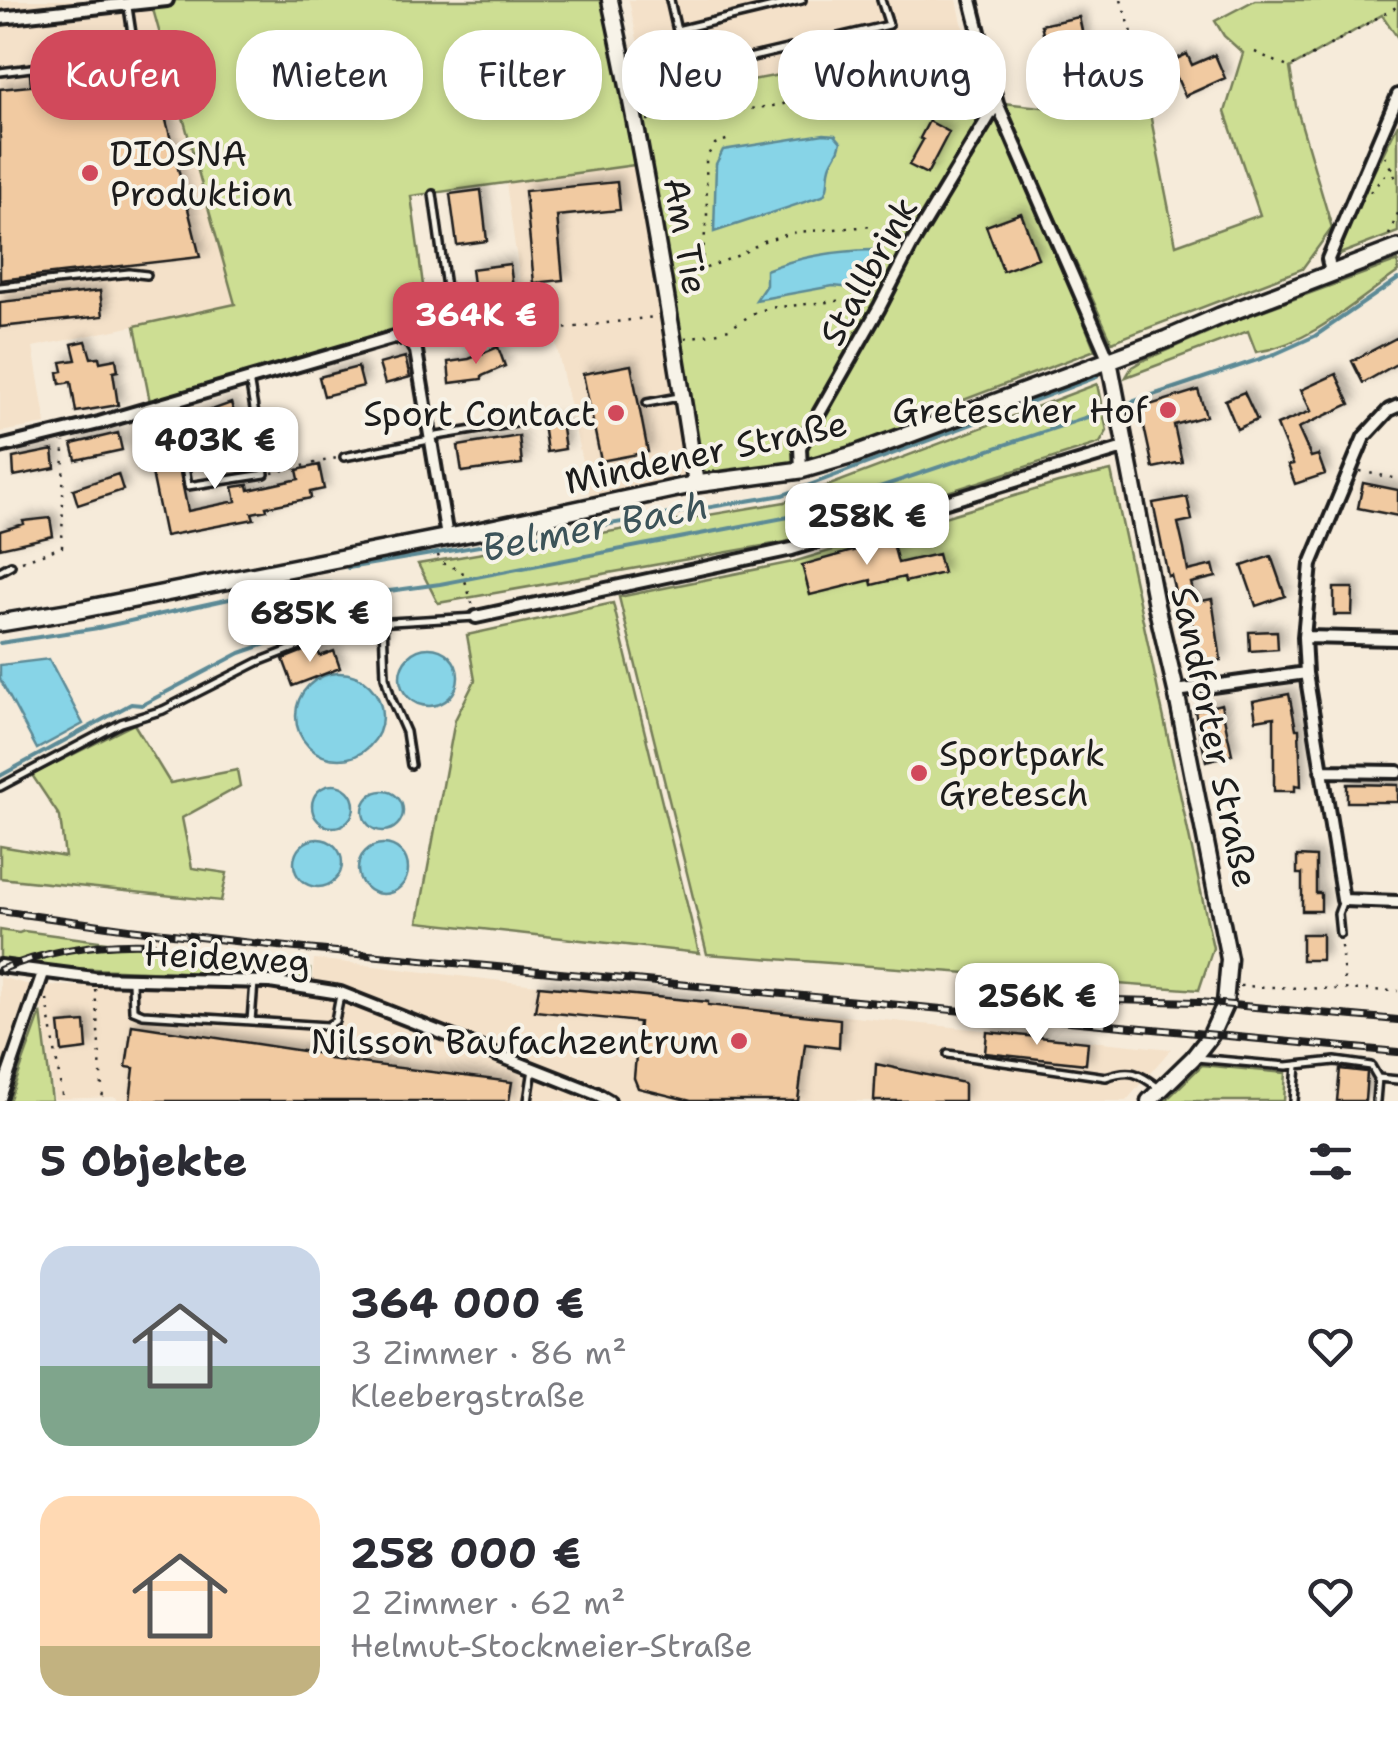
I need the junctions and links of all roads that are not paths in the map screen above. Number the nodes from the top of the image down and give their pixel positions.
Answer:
1 (167, 0) edge
2 (610, 0) edge
3 (670, 0) edge
4 (802, 0) edge
5 (881, 0) edge
6 (971, 0) edge
7 (128, 4) junction
8 (0, 18) edge
9 (677, 30) joint
10 (979, 30) edge
11 (622, 55) edge
12 (758, 56) edge
13 (0, 72) edge
14 (1398, 95) edge
15 (636, 120) edge
16 (987, 120) edge
17 (1004, 120) edge
18 (433, 194) dead end
19 (1398, 248) edge
20 (1331, 274) junction
21 (148, 276) dead end
22 (0, 287) edge
23 (409, 340) junction
24 (1110, 360) junction
25 (249, 379) junction
26 (682, 397) junction
27 (174, 400) junction
28 (647, 403) dead end
29 (1398, 406) edge
30 (516, 423) dead end
31 (431, 438) junction
32 (0, 447) edge
33 (1127, 447) junction
34 (344, 457) road end
35 (801, 470) junction
36 (696, 484) junction
37 (442, 543) junction
38 (11, 565) road end
39 (0, 571) edge
40 (476, 617) joint
41 (0, 623) edge
42 (383, 623) junction
43 (1304, 637) junction
44 (1398, 639) edge
45 (1306, 673) junction
46 (1176, 691) junction
47 (412, 765) dead end
48 (1322, 771) junction
49 (1398, 772) edge
50 (0, 787) edge
51 (1343, 900) junction
52 (1398, 902) edge
53 (1340, 934) road end
54 (0, 966) edge
55 (43, 972) junction
56 (132, 978) junction
57 (254, 982) junction
58 (340, 994) junction
59 (251, 1021) junction
60 (948, 1054) dead end
61 (1193, 1058) junction
62 (1297, 1066) junction
63 (533, 1069) junction
64 (1378, 1078) junction
65 (1398, 1080) edge
66 (1161, 1089) junction
67 (0, 1098) edge
68 (528, 1101) edge
69 (610, 1101) edge
70 (1149, 1101) edge
71 (1294, 1101) edge
72 (1376, 1101) edge

1 - 7 street
2 - 11 street, Am Tie
3 - 9 lane
4 - 9 lane
5 - 12 lane
6 - 10 street
7 - 8 street
7 - 13 lane
14 - 20 street
15 - 26 street, Am Tie
16 - 35 street, Stallbrink
17 - 24 street
18 - 23 lane
19 - 20 main road, Mindener Straße
20 - 24 main road, Mindener Straße
21 - 22 lane
23 - 25 street
23 - 31 street
24 - 33 street, Sandforter Straße
24 - 35 main road, Mindener Straße
25 - 27 street
25 - 27 lane
26 - 28 lane
26 - 36 street, Am Tie
27 - 32 street
29 - 43 street
30 - 31 lane
31 - 34 lane
31 - 37 street
33 - 40 street
33 - 46 street, Sandforter Straße
35 - 36 main road, Mindener Straße
36 - 37 main road, Mindener Straße
37 - 41 main road, Mindener Straße
38 - 39 lane
40 - 42 lane
42 - 47 lane
42 - 50 lane
43 - 44 street
43 - 45 street
45 - 46 street
45 - 48 street
46 - 61 street, Sandforter Straße
48 - 49 street
48 - 51 street
51 - 52 street
51 - 53 lane
54 - 55 street, Heideweg
55 - 56 street, Heideweg
55 - 67 street
56 - 57 street, Heideweg
56 - 59 lane
57 - 58 street, Heideweg
57 - 59 lane
58 - 59 lane
58 - 63 street, Heideweg
60 - 66 lane
61 - 62 lane
61 - 66 street, Sandforter Straße
62 - 64 lane
62 - 71 lane
63 - 68 lane
63 - 69 street, Heideweg
64 - 65 lane
64 - 72 lane
66 - 70 street, Sandforter Straße

